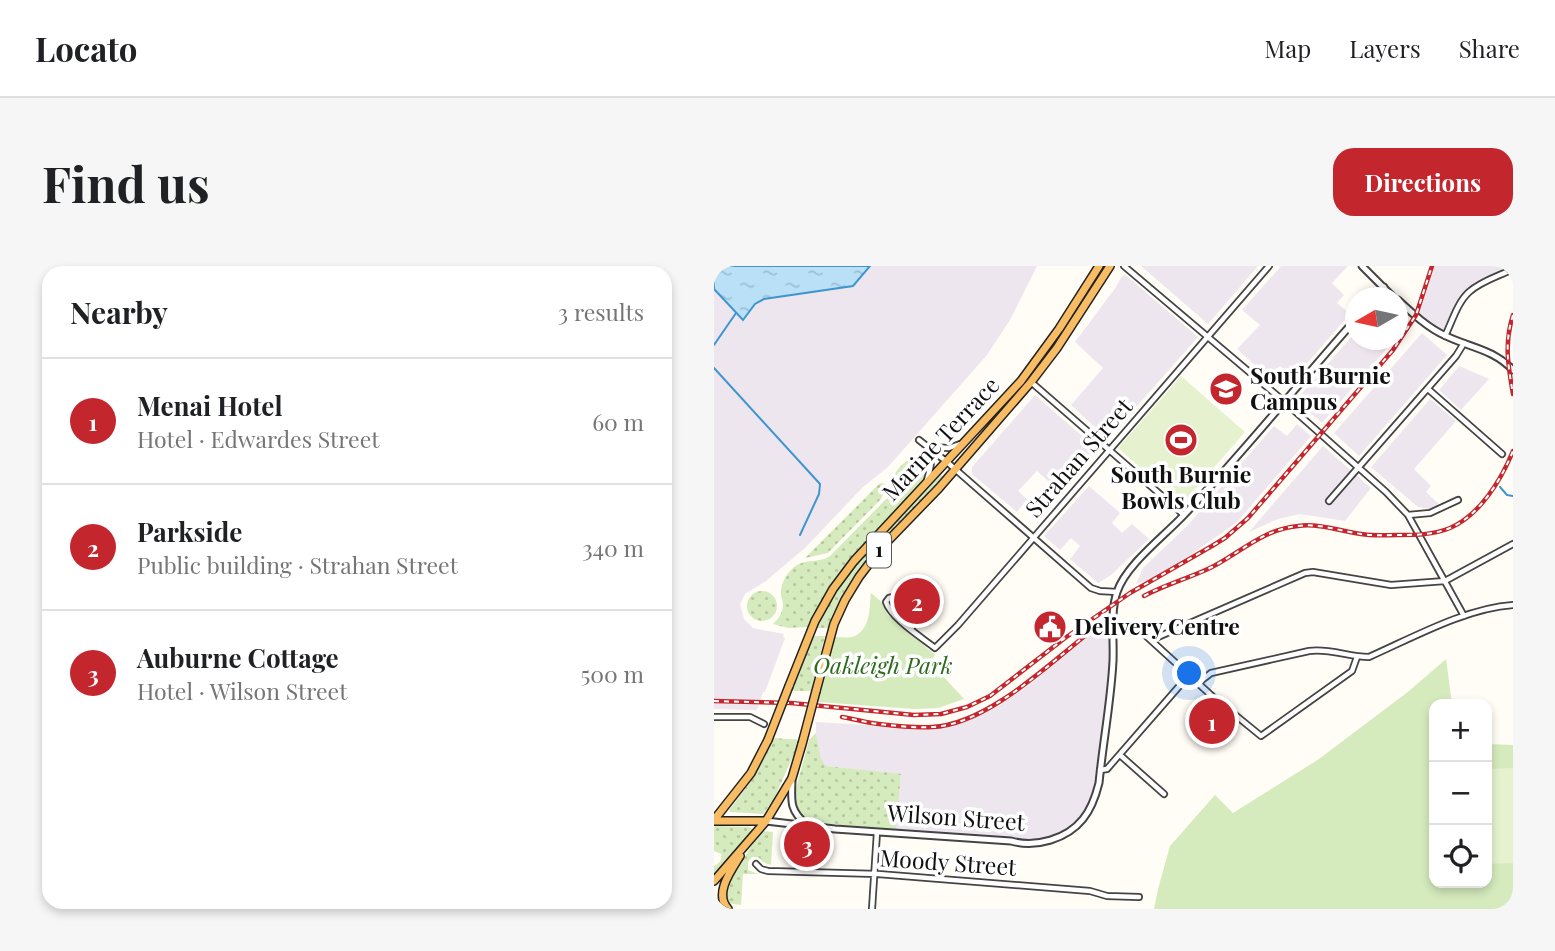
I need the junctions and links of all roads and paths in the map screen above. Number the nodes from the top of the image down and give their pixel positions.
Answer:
1 (1099, 266) edge
2 (1110, 266) edge
3 (1124, 266) edge
4 (1269, 266) edge
5 (1362, 266) edge
6 (1513, 269) edge
7 (1384, 287) edge
8 (1408, 309) edge
9 (1345, 332) edge
10 (1208, 336) junction
11 (1445, 336) junction
12 (1464, 343) junction
13 (1513, 370) edge
14 (1031, 382) junction
15 (1428, 389) junction
16 (1285, 402) junction
17 (919, 440) dead end
18 (967, 441) junction
19 (927, 447) junction
20 (1109, 449) junction
21 (1502, 454) dead end
22 (947, 462) junction
23 (1358, 467) junction
24 (955, 469) junction
25 (919, 492) junction
26 (1458, 500) dead end
27 (1329, 501) dead end
28 (1184, 515) junction
29 (1408, 515) junction
30 (1032, 538) junction
31 (1513, 544) edge
32 (1445, 581) junction
33 (1116, 592) junction
34 (1513, 605) edge
35 (1464, 616) junction
36 (911, 629) junction
37 (1114, 632) junction
38 (1151, 640) junction
39 (1357, 657) junction
40 (1189, 675) junction
41 (1198, 683) junction
42 (714, 717) edge
43 (764, 724) dead end
44 (1120, 755) junction
45 (1100, 770) junction
46 (792, 778) junction
47 (1164, 794) dead end
48 (714, 821) edge
49 (766, 821) junction
50 (809, 826) junction
51 (877, 832) junction
52 (754, 835) junction
53 (756, 864) dead end
54 (874, 875) junction
55 (714, 881) edge
56 (1139, 897) dead end
57 (728, 909) edge
58 (872, 909) edge

1 - 18 highway, Marine Terrace / 1
2 - 14 highway, Marine Terrace / 1
3 - 10 street
4 - 10 street, Strahan Street
5 - 7 street
6 - 11 street
8 - 11 street
9 - 16 street
10 - 16 street
10 - 20 street, Strahan Street
11 - 12 street
12 - 13 street
12 - 15 street
14 - 20 street
14 - 24 highway, Marine Terrace / 1
15 - 21 street
15 - 23 street
16 - 23 street
16 - 28 street
17 - 19 street
18 - 19 street
18 - 22 highway, Marine Terrace / 1
19 - 22 street
19 - 25 street
20 - 28 street
20 - 30 street, Strahan Street
22 - 24 street
22 - 25 highway, Marine Terrace / 1
23 - 27 street
23 - 29 street
24 - 30 street
24 - 46 highway, Marine Terrace / 1, bridge
25 - 48 highway, Marine Terrace / 1, bridge
26 - 29 street
28 - 33 street
29 - 32 street
30 - 33 street
30 - 36 street, Strahan Street
31 - 32 street
32 - 35 street
32 - 38 street
33 - 37 street, Wilson Street
34 - 35 street
35 - 39 street
36 - 36 street, Strahan Street
37 - 38 street
37 - 45 street, Wilson Street
38 - 40 street
39 - 41 street
39 - 41 street
40 - 41 street
40 - 44 street
42 - 43 street
44 - 45 street
44 - 47 street
45 - 51 street, Wilson Street
46 - 49 highway, Marine Terrace / 1
46 - 50 street
48 - 49 highway, Wilson Street
49 - 50 street, Wilson Street
49 - 52 highway, 1
50 - 51 street, Wilson Street
51 - 54 street
52 - 55 highway, 1
52 - 57 highway
53 - 54 street, Moody Street
54 - 56 street, Moody Street
54 - 58 street

